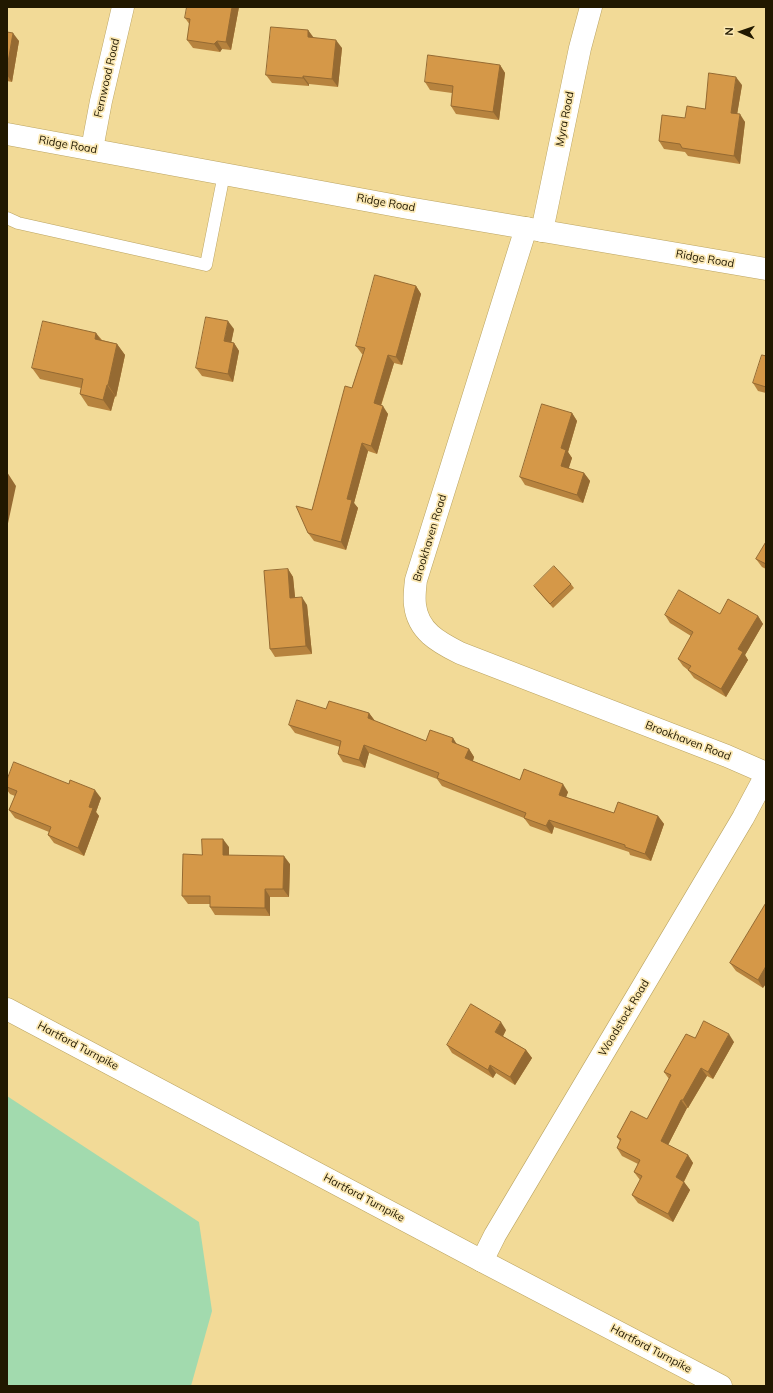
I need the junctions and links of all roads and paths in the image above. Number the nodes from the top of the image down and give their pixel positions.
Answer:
1 (122, 7) edge
2 (591, 7) edge
3 (7, 134) edge
4 (92, 149) junction
5 (224, 174) junction
6 (7, 218) edge
7 (534, 229) junction
8 (766, 269) edge
9 (766, 774) edge
10 (7, 1009) edge
11 (482, 1261) junction
12 (721, 1386) edge

1 - 4 street, Fernwood Road
2 - 7 street, Myra Road
3 - 4 street, Ridge Road
4 - 5 street, Ridge Road
5 - 6 lane
5 - 7 street, Ridge Road
7 - 8 street, Ridge Road
7 - 9 street, Brookhaven Road
9 - 11 street, Woodstock Road
10 - 11 street, Hartford Turnpike
11 - 12 street, Hartford Turnpike

